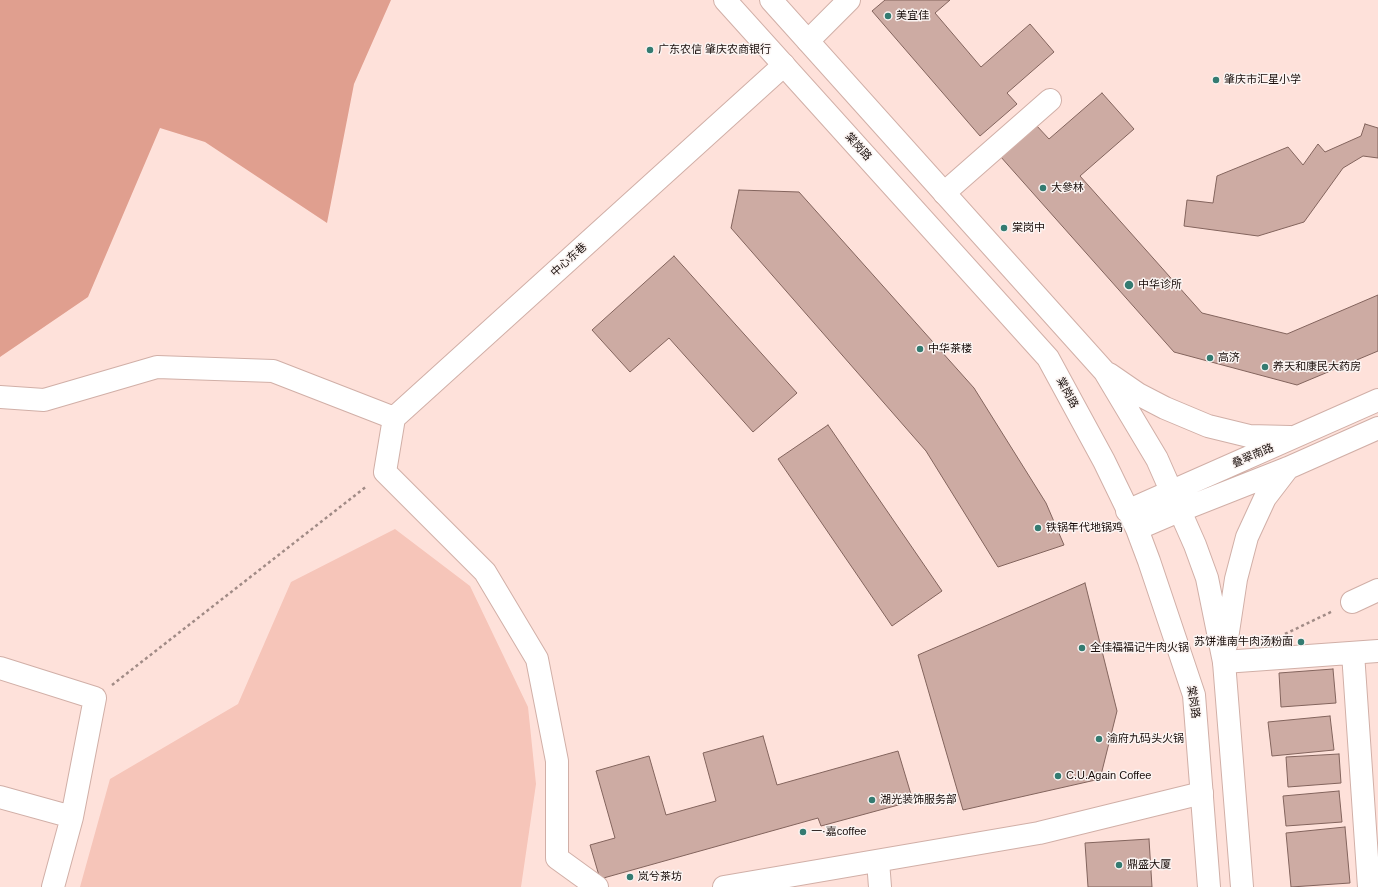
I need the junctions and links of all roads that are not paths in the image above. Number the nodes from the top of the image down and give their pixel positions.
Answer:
1 (726, 0) edge
2 (771, 0) edge
3 (849, 0) edge
4 (808, 41) junction
5 (784, 65) junction
6 (1050, 100) dead end
7 (944, 193) junction
8 (1075, 340) junction
9 (1048, 358) junction
10 (1104, 372) junction
11 (0, 397) edge
12 (1378, 400) edge
13 (394, 418) junction
14 (1378, 428) edge
15 (1295, 438) junction
16 (1288, 468) junction
17 (1175, 501) junction
18 (1132, 520) junction
19 (1378, 590) edge
20 (1352, 602) road end
21 (1378, 651) edge
22 (1353, 653) junction
23 (1224, 662) junction
24 (0, 668) edge
25 (1226, 690) junction
26 (1194, 695) junction
27 (1202, 793) junction
28 (0, 797) edge
29 (72, 817) junction
30 (878, 860) junction
31 (52, 887) edge
32 (597, 887) edge
33 (724, 887) edge
34 (880, 887) edge
35 (1209, 887) edge
36 (1242, 887) edge
37 (1368, 887) edge

1 - 5 main road, 棠岗路
2 - 4 main road
3 - 4 main road
4 - 7 main road
5 - 9 main road, 棠岗路
5 - 13 main road, 中心东巷
6 - 7 main road
7 - 8 main road
8 - 9 main road
8 - 10 main road
9 - 18 main road, 棠岗路
10 - 15 main road
10 - 17 main road
11 - 13 main road
12 - 15 main road, 叠翠南路
13 - 32 main road
14 - 16 main road, 叠翠南路
15 - 17 main road, 叠翠南路
16 - 17 main road, 叠翠南路
16 - 23 main road
17 - 18 main road, 叠翠南路
17 - 23 main road
18 - 26 main road, 棠岗路
19 - 20 main road
21 - 22 main road
22 - 23 main road
22 - 37 main road
23 - 25 main road
24 - 29 main road
25 - 26 main road
25 - 36 main road
26 - 27 main road, 棠岗路
27 - 30 main road
27 - 35 main road, 棠岗路
28 - 29 main road
29 - 31 main road
30 - 33 main road
30 - 34 main road

